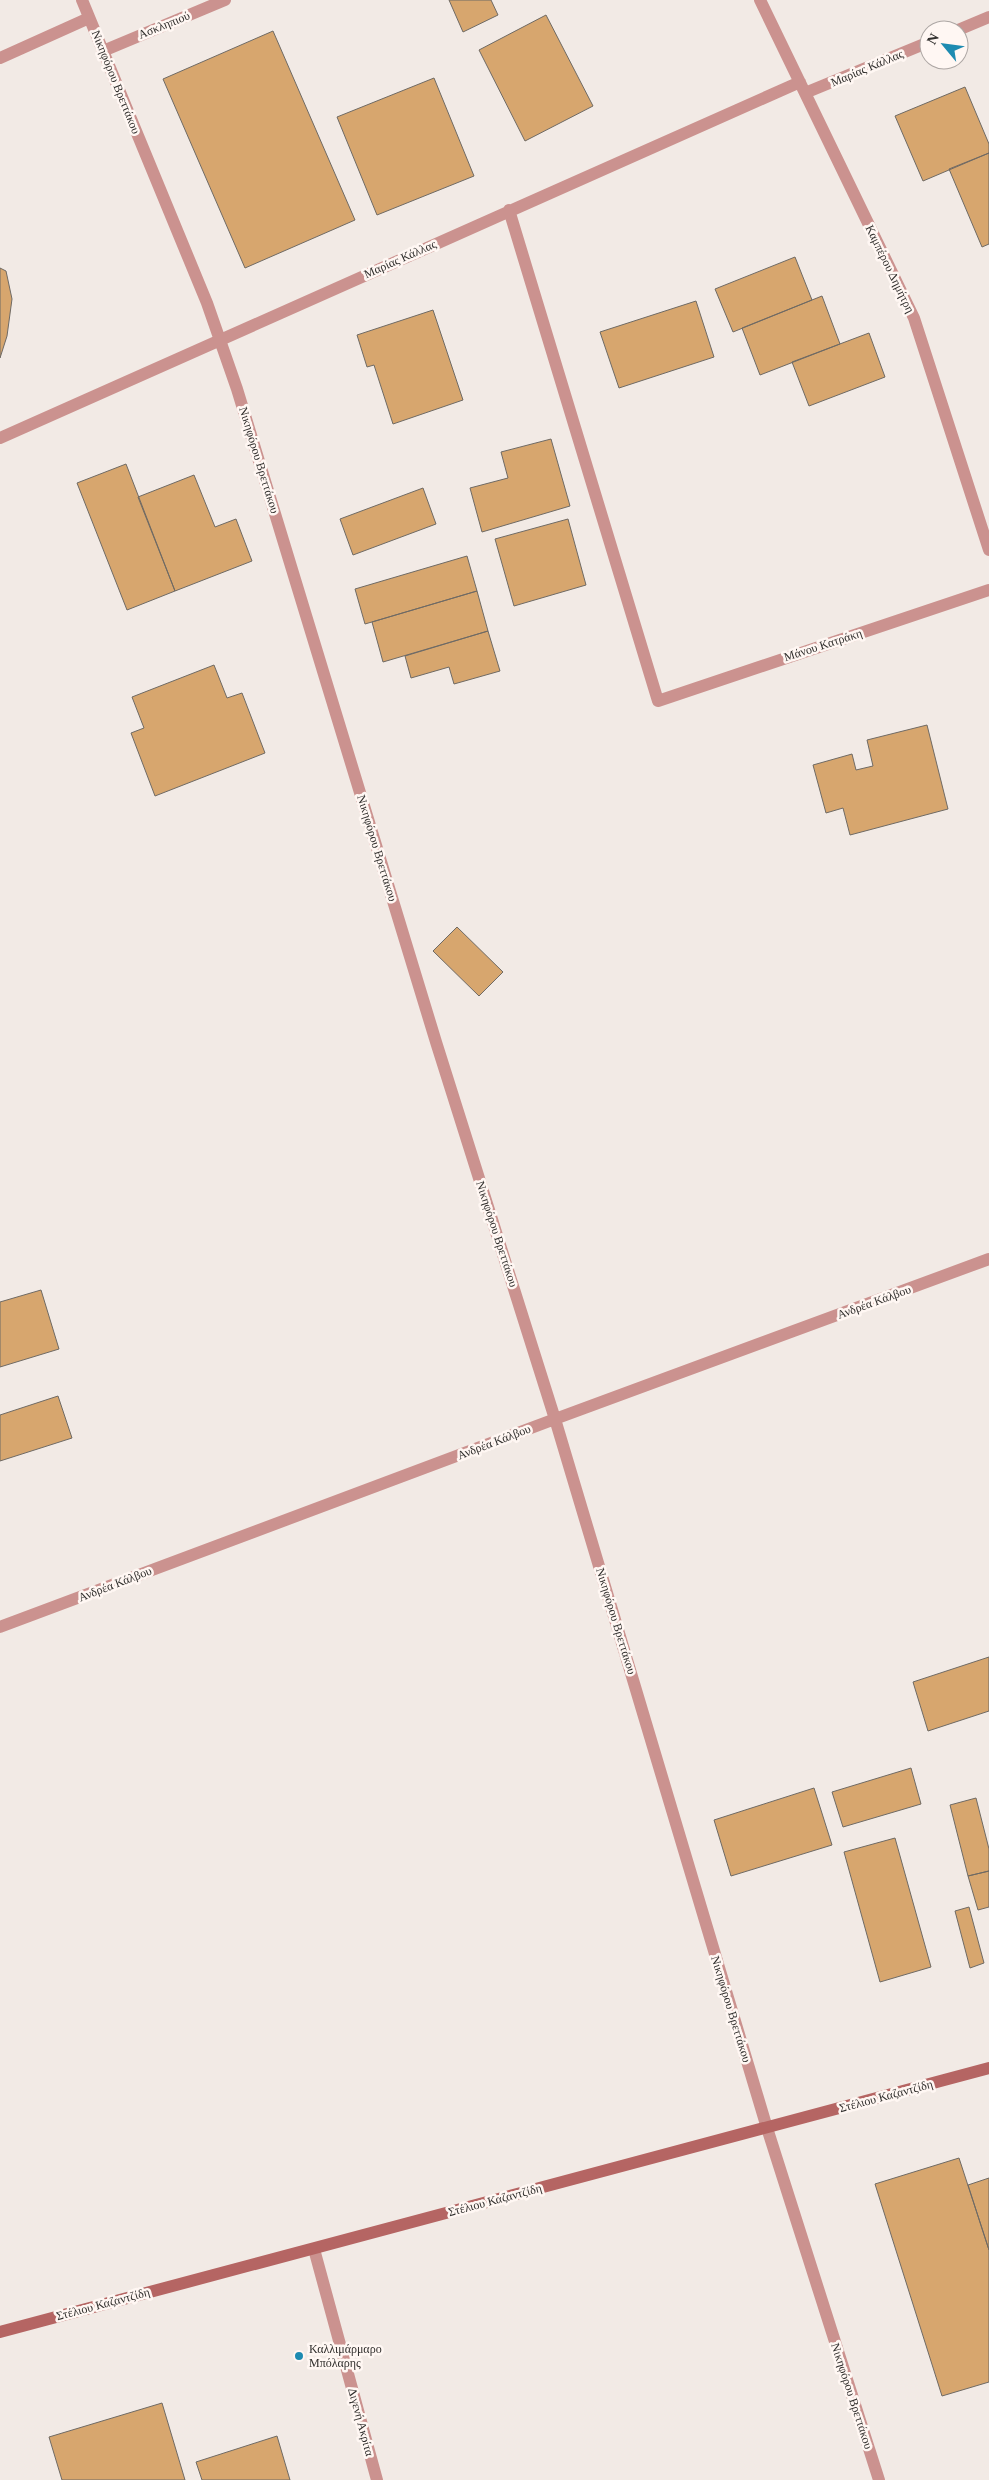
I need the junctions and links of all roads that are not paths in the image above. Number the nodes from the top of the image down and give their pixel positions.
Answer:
1 (82, 0) edge
2 (225, 0) edge
3 (760, 0) edge
4 (989, 17) edge
5 (89, 18) junction
6 (969, 25) edge
7 (919, 46) edge
8 (103, 50) junction
9 (0, 58) edge
10 (803, 88) junction
11 (509, 210) junction
12 (221, 339) junction
13 (0, 438) edge
14 (989, 550) edge
15 (989, 590) edge
16 (989, 1259) edge
17 (555, 1419) junction
18 (0, 1627) edge
19 (989, 2068) edge
20 (767, 2128) junction
21 (314, 2249) junction
22 (0, 2332) edge
23 (377, 2480) edge
24 (879, 2480) edge

1 - 5 street, Νικηφόρου Βρεττάκου
2 - 8 street, Ασκληπιού
3 - 10 street, Καμπέρου Δημήτρη
4 - 6 street
5 - 8 street, Νικηφόρου Βρεττάκου
5 - 9 street
7 - 10 street, Μαρίας Κάλλας
8 - 12 street, Νικηφόρου Βρεττάκου
10 - 11 street, Μαρίας Κάλλας
10 - 14 street, Καμπέρου Δημήτρη
11 - 12 street, Μαρίας Κάλλας
11 - 15 street, Μάνου Κατράκη
12 - 13 street, Μαρίας Κάλλας
12 - 17 street, Νικηφόρου Βρεττάκου
16 - 17 street, Ανδρέα Κάλβου
17 - 18 street, Ανδρέα Κάλβου
17 - 20 street, Νικηφόρου Βρεττάκου
19 - 20 main road, Στέλιου Καζαντζίδη
20 - 21 main road, Στέλιου Καζαντζίδη
20 - 24 street, Νικηφόρου Βρεττάκου
21 - 22 main road, Στέλιου Καζαντζίδη
21 - 23 street, Διγενή Ακρίτα

